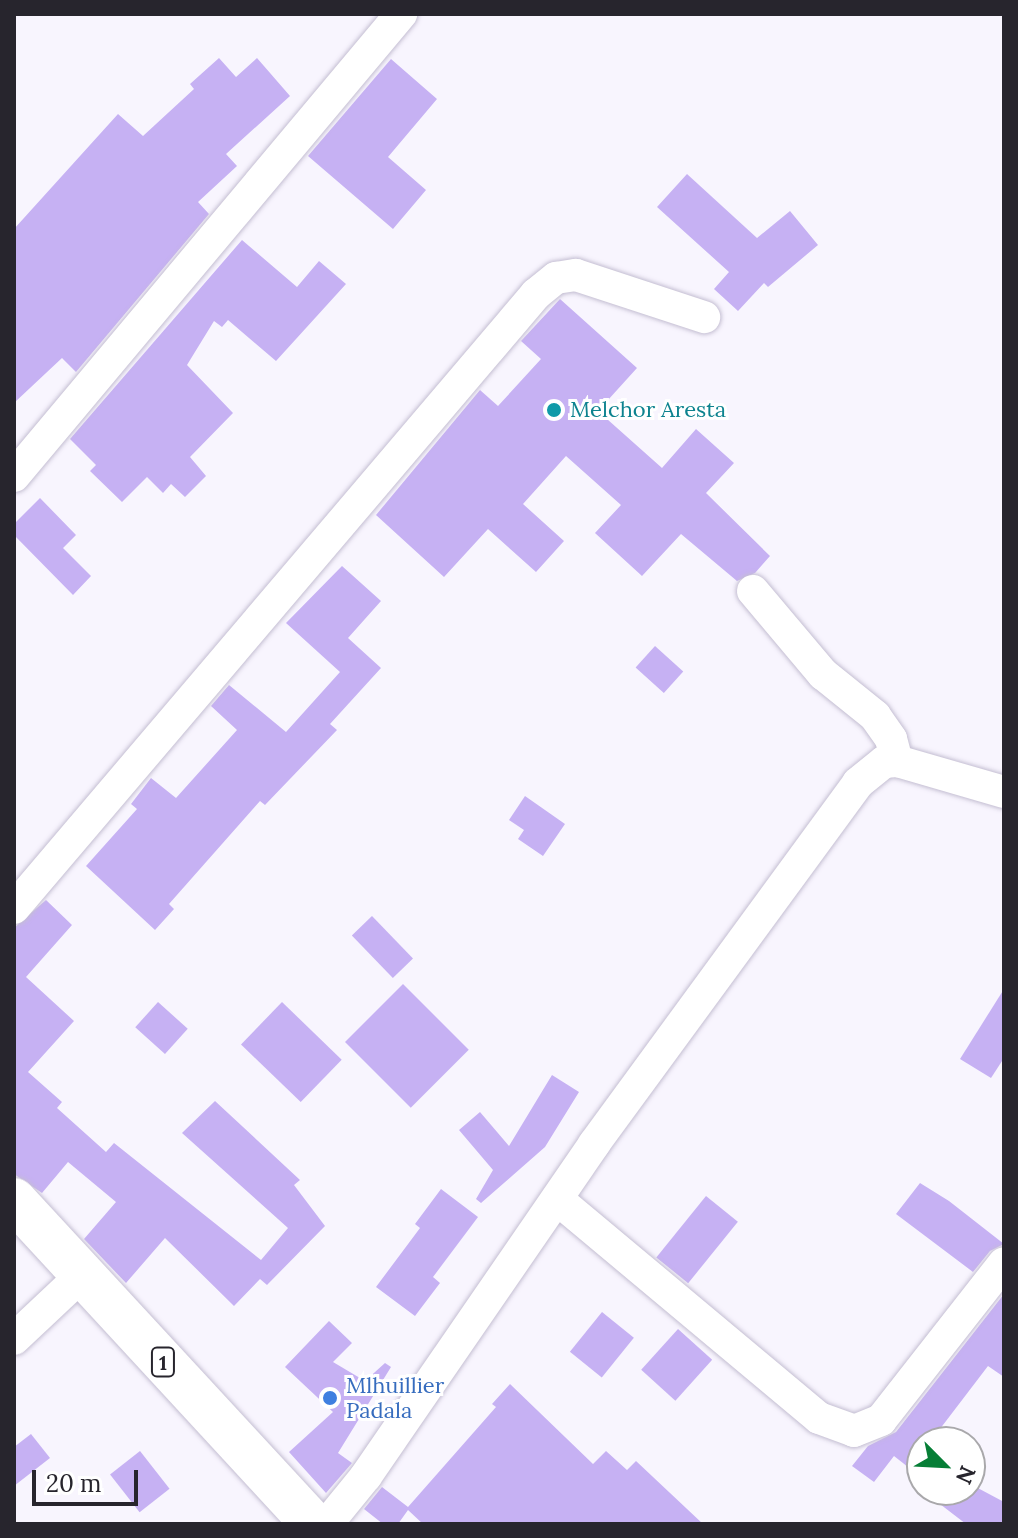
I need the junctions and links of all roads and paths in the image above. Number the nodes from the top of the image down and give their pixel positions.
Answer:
1 (401, 14) edge
2 (704, 317) dead end
3 (14, 476) edge
4 (753, 591) dead end
5 (897, 761) junction
6 (1004, 792) edge
7 (14, 908) edge
8 (557, 1199) junction
9 (14, 1200) edge
10 (1004, 1263) edge
11 (82, 1275) junction
12 (14, 1339) edge
13 (313, 1524) edge
14 (327, 1524) edge

1 - 3 street
2 - 7 street
4 - 5 street
5 - 6 street
5 - 8 street
8 - 10 street
8 - 14 street
9 - 11 highway, 1
11 - 12 street
11 - 13 highway, 1

